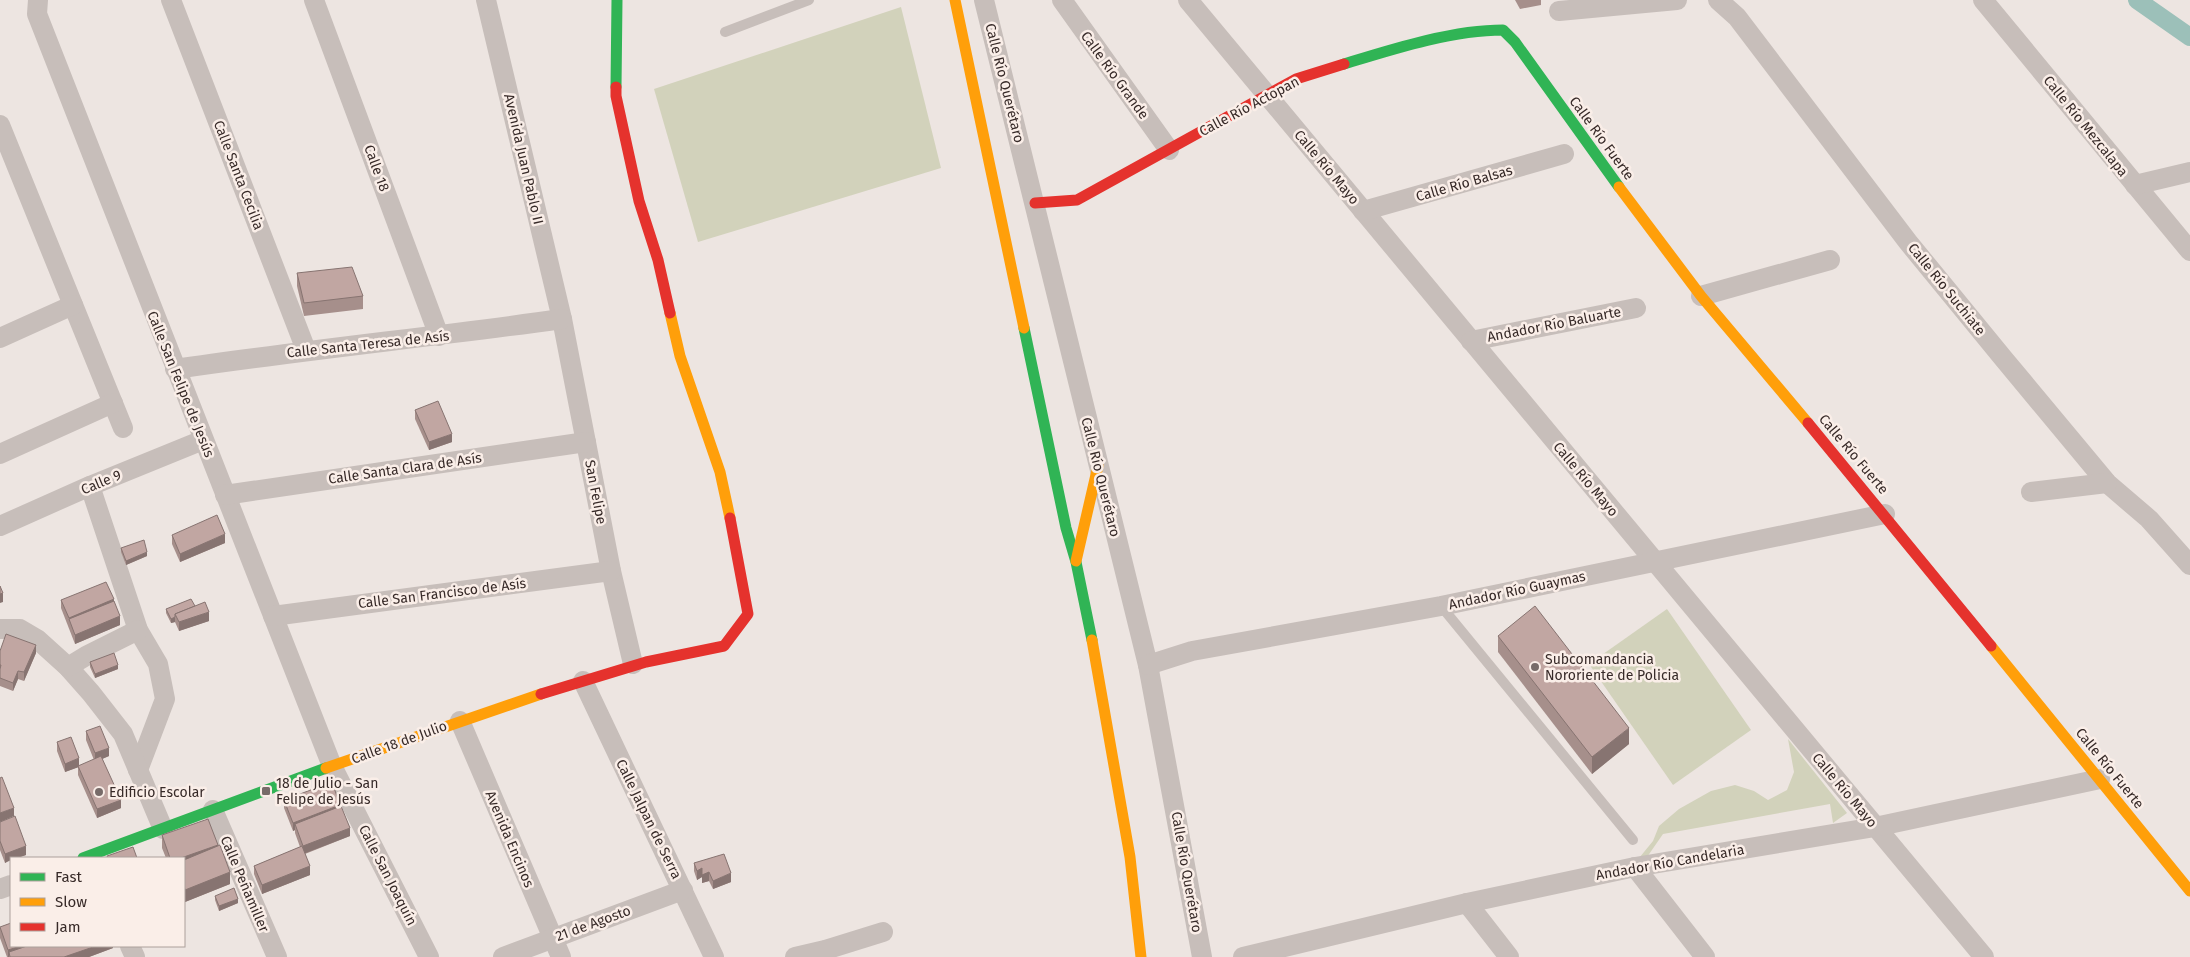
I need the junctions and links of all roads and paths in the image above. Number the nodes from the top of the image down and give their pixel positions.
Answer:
1 (38, 0) edge
2 (171, 0) edge
3 (314, 0) edge
4 (486, 0) edge
5 (617, 0) edge
6 (809, 0) edge
7 (955, 0) edge
8 (984, 0) edge
9 (1062, 0) edge
10 (1188, 0) edge
11 (1677, 0) edge
12 (1718, 0) edge
13 (1983, 0) edge
14 (1559, 12) dead end
15 (1503, 30) joint
16 (725, 32) dead end
17 (1267, 94) junction
18 (0, 125) edge
19 (1169, 150) junction
20 (1564, 154) dead end
21 (2190, 172) edge
22 (2135, 186) junction
23 (1035, 203) junction
24 (1363, 211) junction
25 (2190, 251) edge
26 (1830, 260) dead end
27 (1701, 296) junction
28 (73, 305) junction
29 (1636, 308) dead end
30 (562, 318) junction
31 (440, 336) junction
32 (0, 338) edge
33 (1471, 341) junction
34 (306, 350) junction
35 (175, 369) junction
36 (113, 403) junction
37 (122, 428) dead end
38 (203, 440) junction
39 (586, 442) junction
40 (0, 454) edge
41 (1098, 466) junction
42 (2107, 482) junction
43 (90, 486) junction
44 (2030, 492) dead end
45 (225, 495) junction
46 (1885, 514) junction
47 (0, 526) edge
48 (1076, 562) junction
49 (1655, 562) junction
50 (2190, 565) edge
51 (611, 571) junction
52 (1441, 606) junction
53 (273, 616) junction
54 (0, 629) edge
55 (138, 630) junction
56 (633, 664) junction
57 (1148, 665) junction
58 (68, 667) junction
59 (583, 681) junction
60 (460, 720) junction
61 (332, 766) junction
62 (138, 770) junction
63 (2100, 779) junction
64 (213, 810) junction
65 (1875, 827) junction
66 (163, 829) junction
67 (1633, 840) dead end
68 (89, 857) edge
69 (1635, 867) junction
70 (683, 890) junction
71 (2190, 891) edge
72 (1467, 903) junction
73 (882, 932) dead end
74 (552, 937) junction
75 (1297, 952) edge
76 (277, 957) edge
77 (429, 957) edge
78 (503, 957) edge
79 (561, 957) edge
80 (714, 957) edge
81 (795, 957) edge
82 (1141, 957) edge
83 (1202, 957) edge
84 (1243, 957) edge
85 (1509, 957) edge
86 (1705, 957) edge
87 (1984, 957) edge

1 - 35 street, Calle San Felipe de Jesús
2 - 34 street, Calle Santa Cecilia
3 - 31 street, Calle 18
4 - 30 street, Avenida Juan Pablo II
5 - 56 street, Calle 18 de Julio
6 - 16 lane
7 - 48 street
8 - 23 street, Calle Río Querétaro
9 - 19 street, Calle Río Grande
10 - 17 street, Calle Río Mayo
11 - 14 street
12 - 42 street, Calle Río Suchiate
13 - 22 street, Calle Río Mezcalapa
15 - 17 street, Calle Río Actopan
15 - 27 street, Calle Río Fuerte
17 - 19 street, Calle Río Actopan
17 - 24 street, Calle Río Mayo
18 - 28 street
19 - 23 street, Calle Río Actopan
20 - 24 street, Calle Río Balsas
21 - 22 street
22 - 25 street, Calle Río Mezcalapa
23 - 41 street, Calle Río Querétaro
24 - 33 street, Calle Río Mayo
26 - 27 street
27 - 46 street, Calle Río Fuerte
28 - 32 street
28 - 36 street
29 - 33 street, Andador Río Baluarte
30 - 31 street, Calle Santa Teresa de Asís
30 - 39 street, San Felipe
31 - 34 street, Calle Santa Teresa de Asís
33 - 49 street, Calle Río Mayo
34 - 35 street, Calle Santa Teresa de Asís
35 - 38 street, Calle San Felipe de Jesús
36 - 37 street
36 - 40 street
38 - 43 street, Calle 9
38 - 45 street, Calle San Felipe de Jesús
39 - 45 street, Calle Santa Clara de Asís
39 - 51 street, San Felipe
41 - 48 street
41 - 57 street, Calle Río Querétaro
42 - 44 street
42 - 50 street, Calle Río Suchiate
43 - 47 street, Calle 9
43 - 55 street
45 - 53 street, Calle San Felipe de Jesús
46 - 49 street, Andador Río Guaymas
46 - 63 street, Calle Río Fuerte
48 - 82 street
49 - 52 street, Andador Río Guaymas
49 - 65 street, Calle Río Mayo
51 - 53 street, Calle San Francisco de Asís
51 - 56 street, San Felipe
52 - 57 street, Andador Río Guaymas
52 - 67 lane
53 - 61 street, Calle San Felipe de Jesús
54 - 58 street
55 - 58 street
55 - 62 street
56 - 59 street, Calle 18 de Julio
57 - 83 street, Calle Río Querétaro
58 - 62 street
59 - 60 street, Calle 18 de Julio
59 - 70 street, Calle Jalpan de Serra
60 - 61 street, Calle 18 de Julio
60 - 74 street, Avenida Encinos
61 - 64 street, Calle 18 de Julio
61 - 77 street, Calle San Joaquín
62 - 66 street
63 - 65 street, Andador Río Candelaria
63 - 71 street, Calle Río Fuerte
64 - 66 street, Calle 18 de Julio
64 - 76 street, Calle Peñamiller
65 - 69 street, Andador Río Candelaria
65 - 87 street, Calle Río Mayo
66 - 68 street, Calle 18 de Julio
69 - 72 street, Andador Río Candelaria
69 - 86 street
70 - 74 street, 21 de Agosto
70 - 80 street, Calle Jalpan de Serra
72 - 75 street, Andador Río Candelaria
72 - 85 street
73 - 81 street
74 - 78 street, 21 de Agosto
74 - 79 street, Avenida Encinos
75 - 84 street, Andador Río Candelaria

